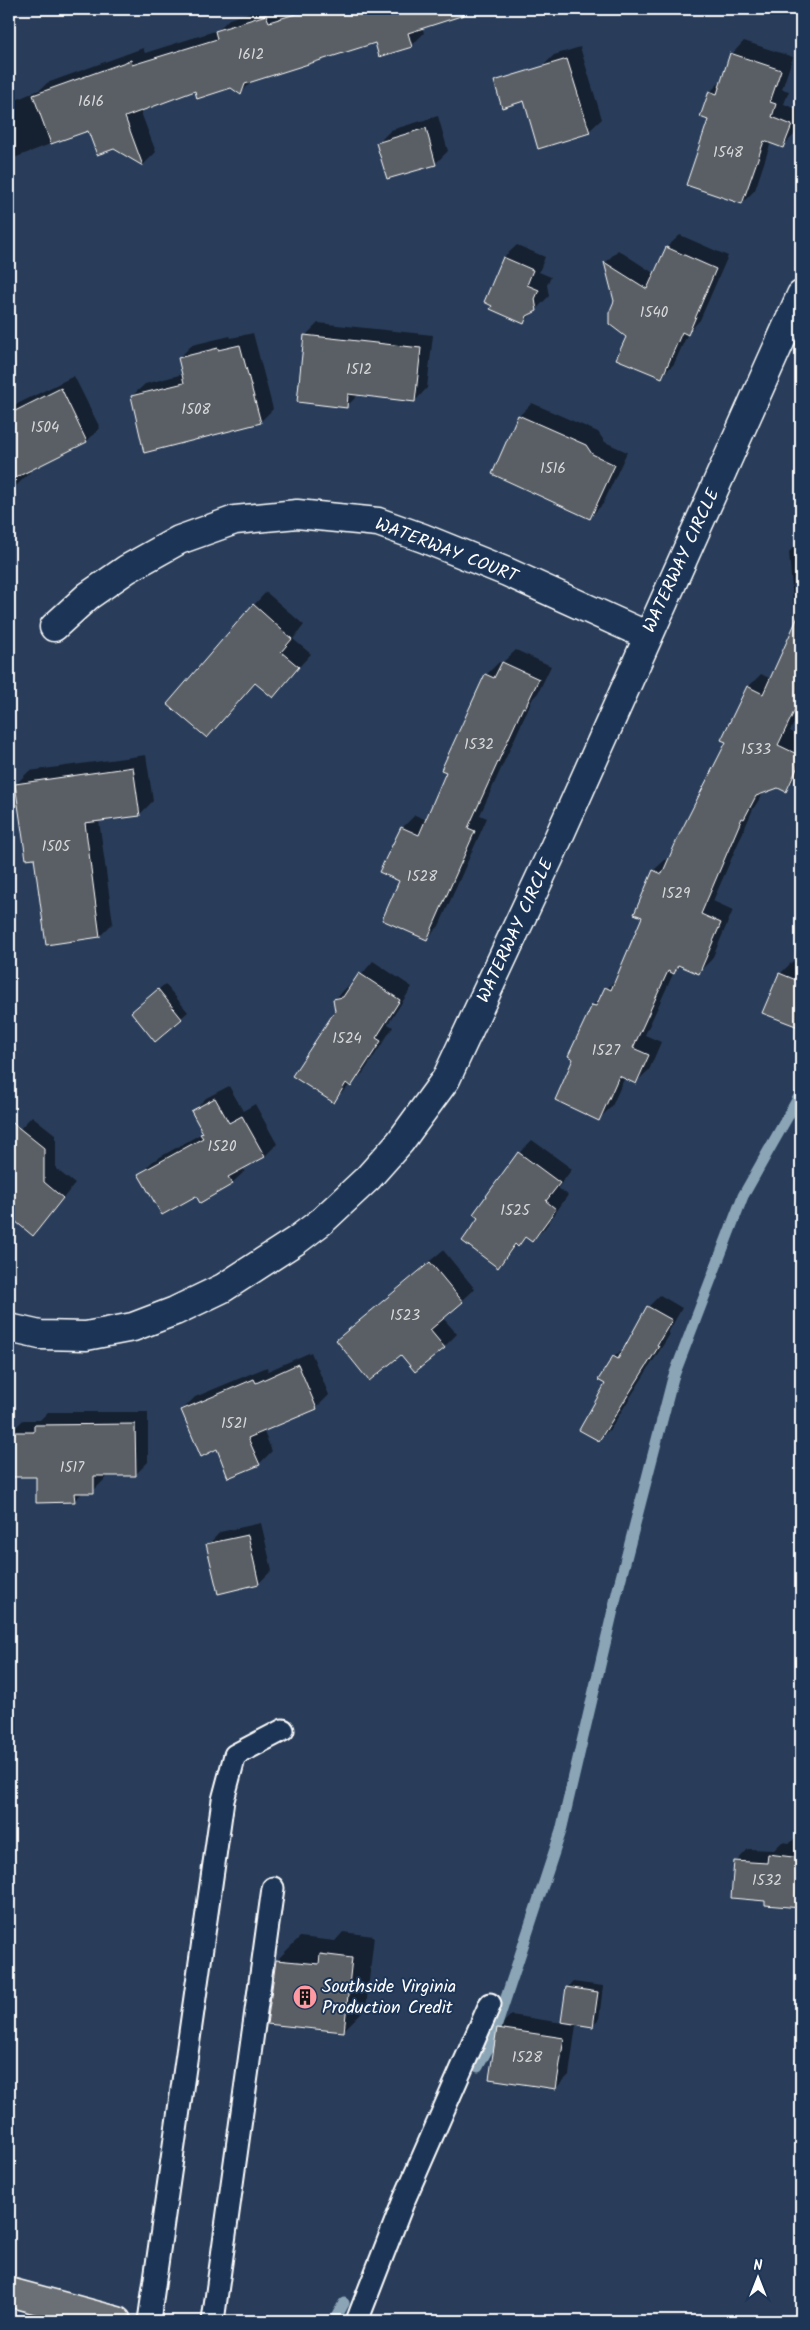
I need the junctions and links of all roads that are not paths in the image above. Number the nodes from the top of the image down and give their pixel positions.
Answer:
1 (801, 295) edge
2 (54, 627) dead end
3 (648, 636) junction
4 (9, 1328) edge
5 (283, 1730) dead end
6 (273, 1888) dead end
7 (490, 2004) dead end
8 (9, 2292) edge
9 (117, 2321) edge
10 (149, 2321) edge
11 (213, 2321) edge
12 (357, 2321) edge

1 - 3 street, WATERWAY CIRCLE
2 - 3 street, WATERWAY COURT
3 - 4 street, WATERWAY CIRCLE
5 - 10 lane
6 - 11 lane
7 - 12 lane
8 - 9 highway

